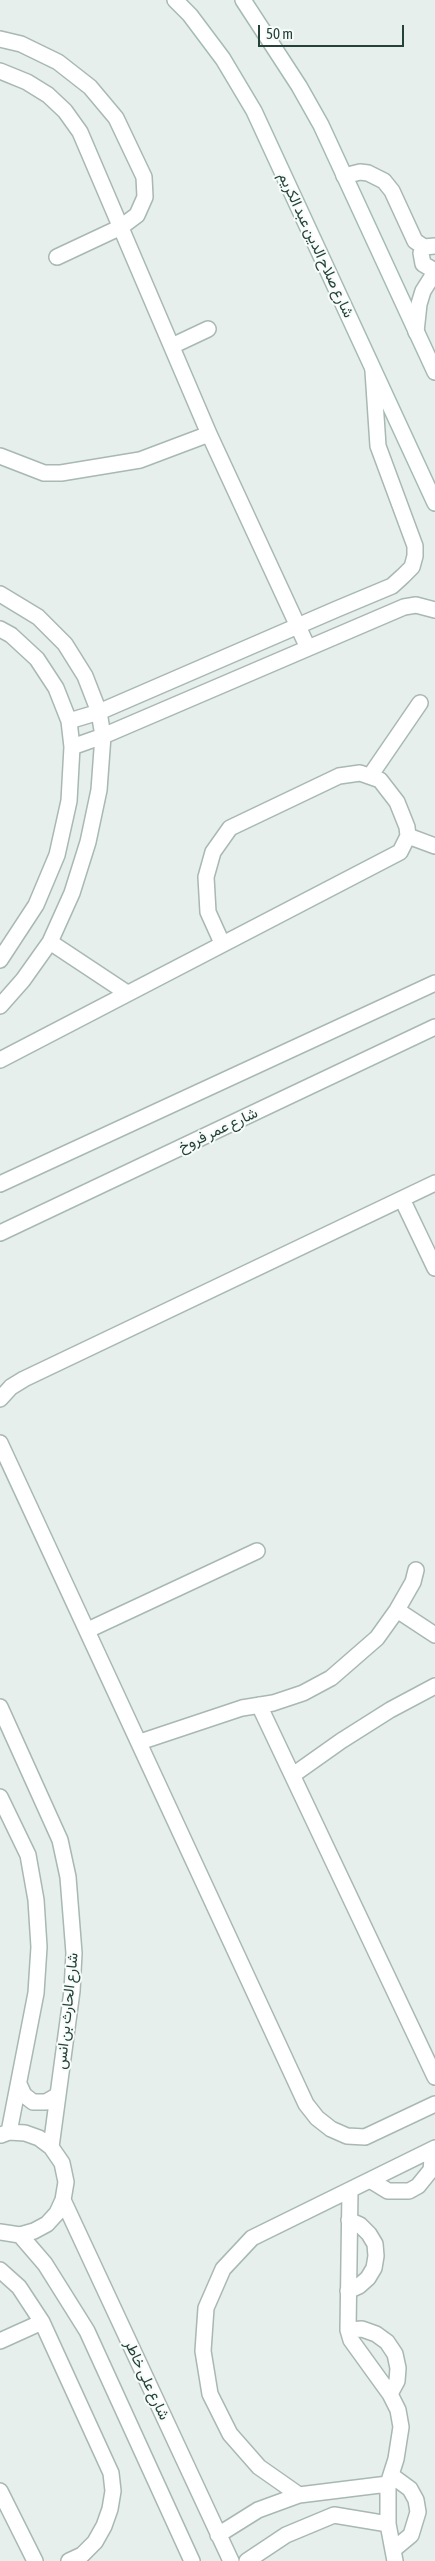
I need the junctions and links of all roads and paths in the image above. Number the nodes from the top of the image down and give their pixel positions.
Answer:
1 (175, 0) edge
2 (243, 0) edge
3 (0, 39) edge
4 (0, 71) edge
5 (344, 176) junction
6 (121, 227) junction
7 (429, 247) edge
8 (57, 257) dead end
9 (435, 272) edge
10 (208, 329) dead end
11 (416, 332) junction
12 (172, 346) junction
13 (373, 371) junction
14 (435, 372) edge
15 (209, 434) junction
16 (0, 456) edge
17 (435, 503) edge
18 (0, 594) edge
19 (435, 610) edge
20 (298, 626) junction
21 (0, 628) edge
22 (308, 648) junction
23 (420, 703) dead end
24 (99, 712) junction
25 (69, 721) junction
26 (103, 736) junction
27 (72, 747) junction
28 (370, 776) junction
29 (408, 836) junction
30 (435, 846) edge
31 (50, 942) junction
32 (222, 943) junction
33 (0, 960) edge
34 (435, 983) edge
35 (127, 993) junction
36 (0, 1006) edge
37 (435, 1027) edge
38 (0, 1060) edge
39 (435, 1183) edge
40 (0, 1184) edge
41 (402, 1198) junction
42 (0, 1233) edge
43 (435, 1268) edge
44 (0, 1399) edge
45 (0, 1443) edge
46 (257, 1551) dead end
47 (416, 1570) dead end
48 (397, 1610) junction
49 (88, 1630) junction
50 (435, 1635) edge
51 (435, 1686) edge
52 (259, 1705) junction
53 (0, 1707) edge
54 (140, 1742) junction
55 (293, 1775) junction
56 (0, 1797) edge
57 (435, 2077) edge
58 (19, 2084) junction
59 (58, 2095) junction
60 (435, 2104) edge
61 (4, 2134) edge
62 (52, 2147) junction
63 (434, 2148) edge
64 (370, 2180) junction
65 (350, 2190) junction
66 (63, 2200) junction
67 (349, 2220) junction
68 (0, 2232) edge
69 (20, 2235) junction
70 (0, 2270) edge
71 (348, 2291) junction
72 (42, 2322) junction
73 (348, 2330) junction
74 (0, 2341) edge
75 (390, 2394) junction
76 (390, 2480) junction
77 (331, 2490) junction
78 (0, 2491) edge
79 (299, 2495) junction
80 (334, 2515) junction
81 (388, 2524) junction
82 (218, 2535) junction
83 (394, 2555) edge
84 (35, 2561) edge
85 (69, 2561) edge
86 (192, 2561) edge
87 (231, 2561) edge
88 (247, 2561) edge

1 - 13 street, شارع صلاح الدين عبد الكريم
2 - 5 street
3 - 6 street
4 - 6 street
5 - 7 street
5 - 11 street
6 - 8 street
6 - 12 street
7 - 9 street
9 - 11 street
10 - 12 street
11 - 14 street
12 - 15 street
13 - 17 street, شارع صلاح الدين عبد الكريم
13 - 20 street
15 - 16 street
15 - 20 street
18 - 24 street
19 - 22 street
20 - 22 street
20 - 24 street
21 - 25 street
22 - 26 street
23 - 28 street
24 - 25 street
24 - 26 street
25 - 27 street
26 - 27 street
26 - 31 street
27 - 33 street
28 - 29 street
28 - 32 street
29 - 30 street
29 - 32 street
31 - 35 street
31 - 36 street
32 - 35 street
34 - 40 street
35 - 38 street
37 - 42 street, شارع عمر فروخ
39 - 41 street
41 - 43 street
41 - 44 street
45 - 49 street
46 - 49 street
47 - 48 street
48 - 50 street
48 - 52 street
49 - 54 street
51 - 55 street
52 - 54 street
52 - 55 street
53 - 59 street, شارع الحارث بن انس
54 - 60 street
55 - 57 street
56 - 58 street
58 - 59 street
58 - 61 street
59 - 62 street, شارع الحارث بن انس
61 - 62 street
62 - 66 street
63 - 64 street
63 - 64 street
64 - 65 street
65 - 67 street
65 - 79 street
66 - 69 street
66 - 82 street, شارع على خاطر
67 - 71 street
67 - 71 street
68 - 69 street
69 - 86 street
70 - 72 street
71 - 73 street
72 - 74 street
72 - 85 street
73 - 75 street
73 - 75 street
75 - 76 street
76 - 77 street
76 - 81 street
76 - 83 street
77 - 79 street
77 - 80 street
78 - 84 street
79 - 82 street
80 - 81 street
80 - 88 street
81 - 83 street
82 - 87 street, شارع على خاطر

